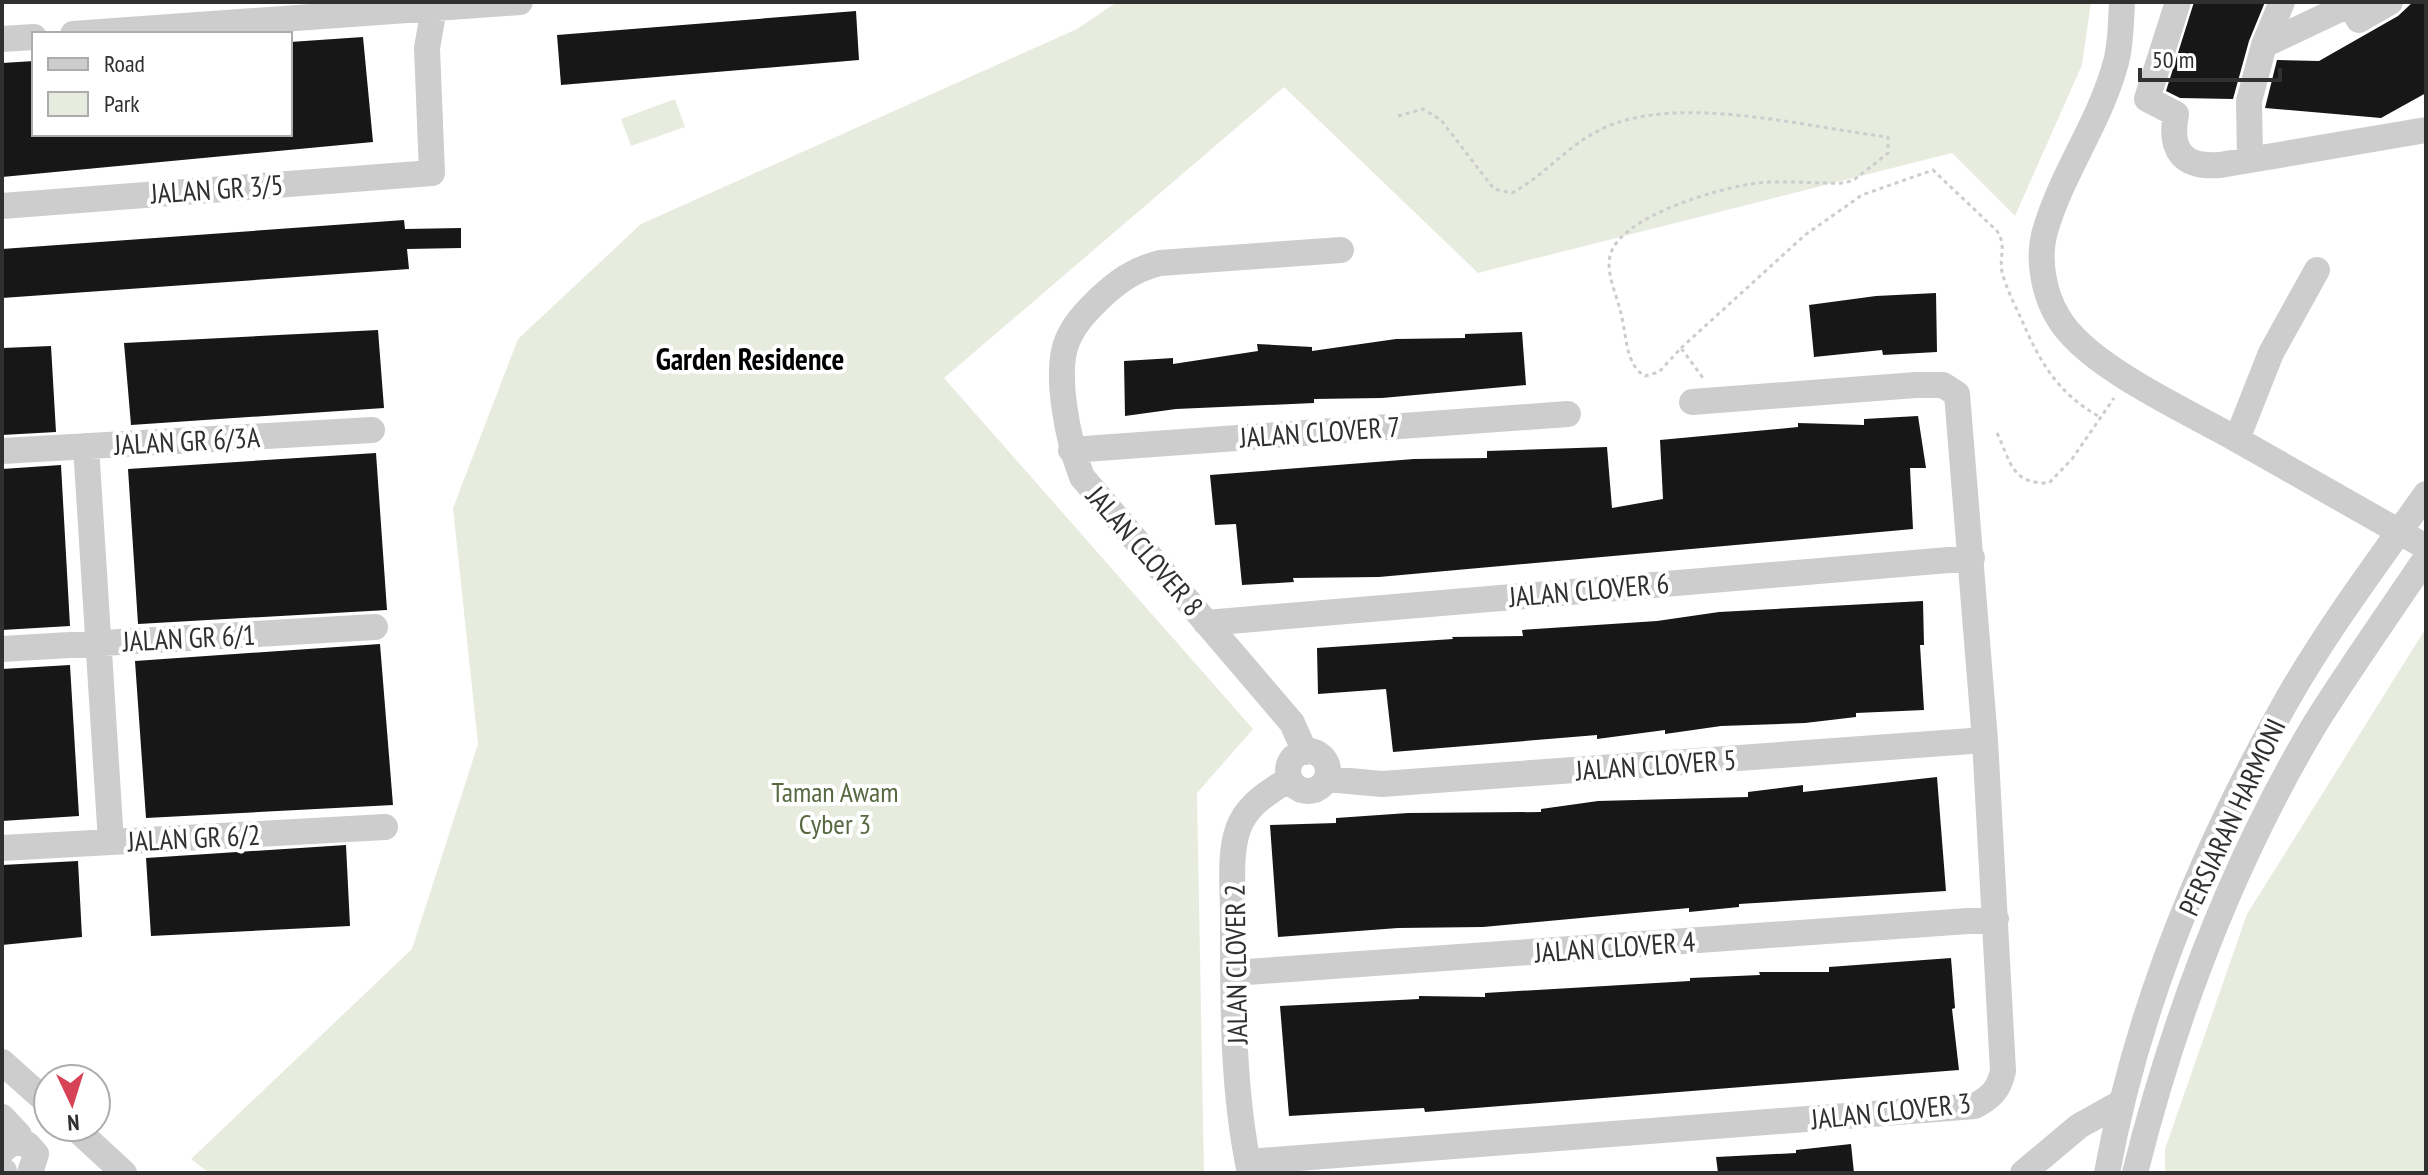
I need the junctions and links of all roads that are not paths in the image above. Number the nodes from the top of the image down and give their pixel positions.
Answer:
1 (520, 2) edge
2 (2122, 2) edge
3 (2178, 2) edge
4 (2282, 2) edge
5 (2390, 2) edge
6 (423, 5) edge
7 (2353, 7) edge
8 (97, 32) edge
9 (32, 37) edge
10 (2, 39) edge
11 (2264, 45) junction
12 (2426, 130) edge
13 (2250, 160) junction
14 (2, 206) edge
15 (1341, 250) dead end
16 (2317, 270) dead end
17 (1692, 402) dead end
18 (1568, 414) dead end
19 (372, 430) dead end
20 (2237, 439) junction
21 (86, 446) junction
22 (1071, 450) junction
23 (2, 451) edge
24 (2426, 494) edge
25 (2400, 532) junction
26 (2426, 547) edge
27 (1972, 558) junction
28 (2426, 558) edge
29 (1206, 623) junction
30 (375, 627) dead end
31 (98, 644) junction
32 (2, 649) edge
33 (1985, 740) junction
34 (1305, 752) junction
35 (1289, 779) junction
36 (1327, 779) junction
37 (385, 827) dead end
38 (111, 842) junction
39 (2, 848) edge
40 (1996, 919) junction
41 (1233, 973) junction
42 (2, 1062) edge
43 (32, 1089) edge
44 (2122, 1102) junction
45 (2, 1117) edge
46 (91, 1143) edge
47 (10, 1164) edge
48 (1249, 1168) edge
49 (124, 1173) edge
50 (2023, 1173) edge
51 (2107, 1173) edge
52 (2135, 1173) edge

1 - 6 street
2 - 20 street
3 - 13 street
4 - 11 street
5 - 7 street
6 - 8 street
6 - 14 street, JALAN GR 3/5
7 - 11 street
9 - 10 street
11 - 13 street
12 - 13 street
15 - 22 street, JALAN CLOVER 8
16 - 20 street
17 - 27 street
18 - 22 street, JALAN CLOVER 7
19 - 21 street, JALAN GR 6/3A
20 - 25 street
21 - 23 street, JALAN GR 6/3A
21 - 31 street
22 - 29 street, JALAN CLOVER 8
24 - 25 street, PERSIARAN HARMONI
25 - 26 street
25 - 44 street, PERSIARAN HARMONI
27 - 29 street, JALAN CLOVER 6
27 - 33 street, JALAN CLOVER 3
28 - 52 street, PERSIARAN HARMONI
29 - 34 street, JALAN CLOVER 8
30 - 31 street, JALAN GR 6/1
31 - 32 street, JALAN GR 6/1
31 - 38 street
33 - 36 street, JALAN CLOVER 5
33 - 40 street, JALAN CLOVER 3
34 - 35 street
34 - 36 street
35 - 36 street
35 - 41 street, JALAN CLOVER 2
37 - 38 street, JALAN GR 6/2
38 - 39 street, JALAN GR 6/2
40 - 41 street, JALAN CLOVER 4
40 - 48 street, JALAN CLOVER 3
41 - 48 street, JALAN CLOVER 2
42 - 43 street
44 - 50 street
44 - 51 street, PERSIARAN HARMONI
45 - 47 street
46 - 49 street

